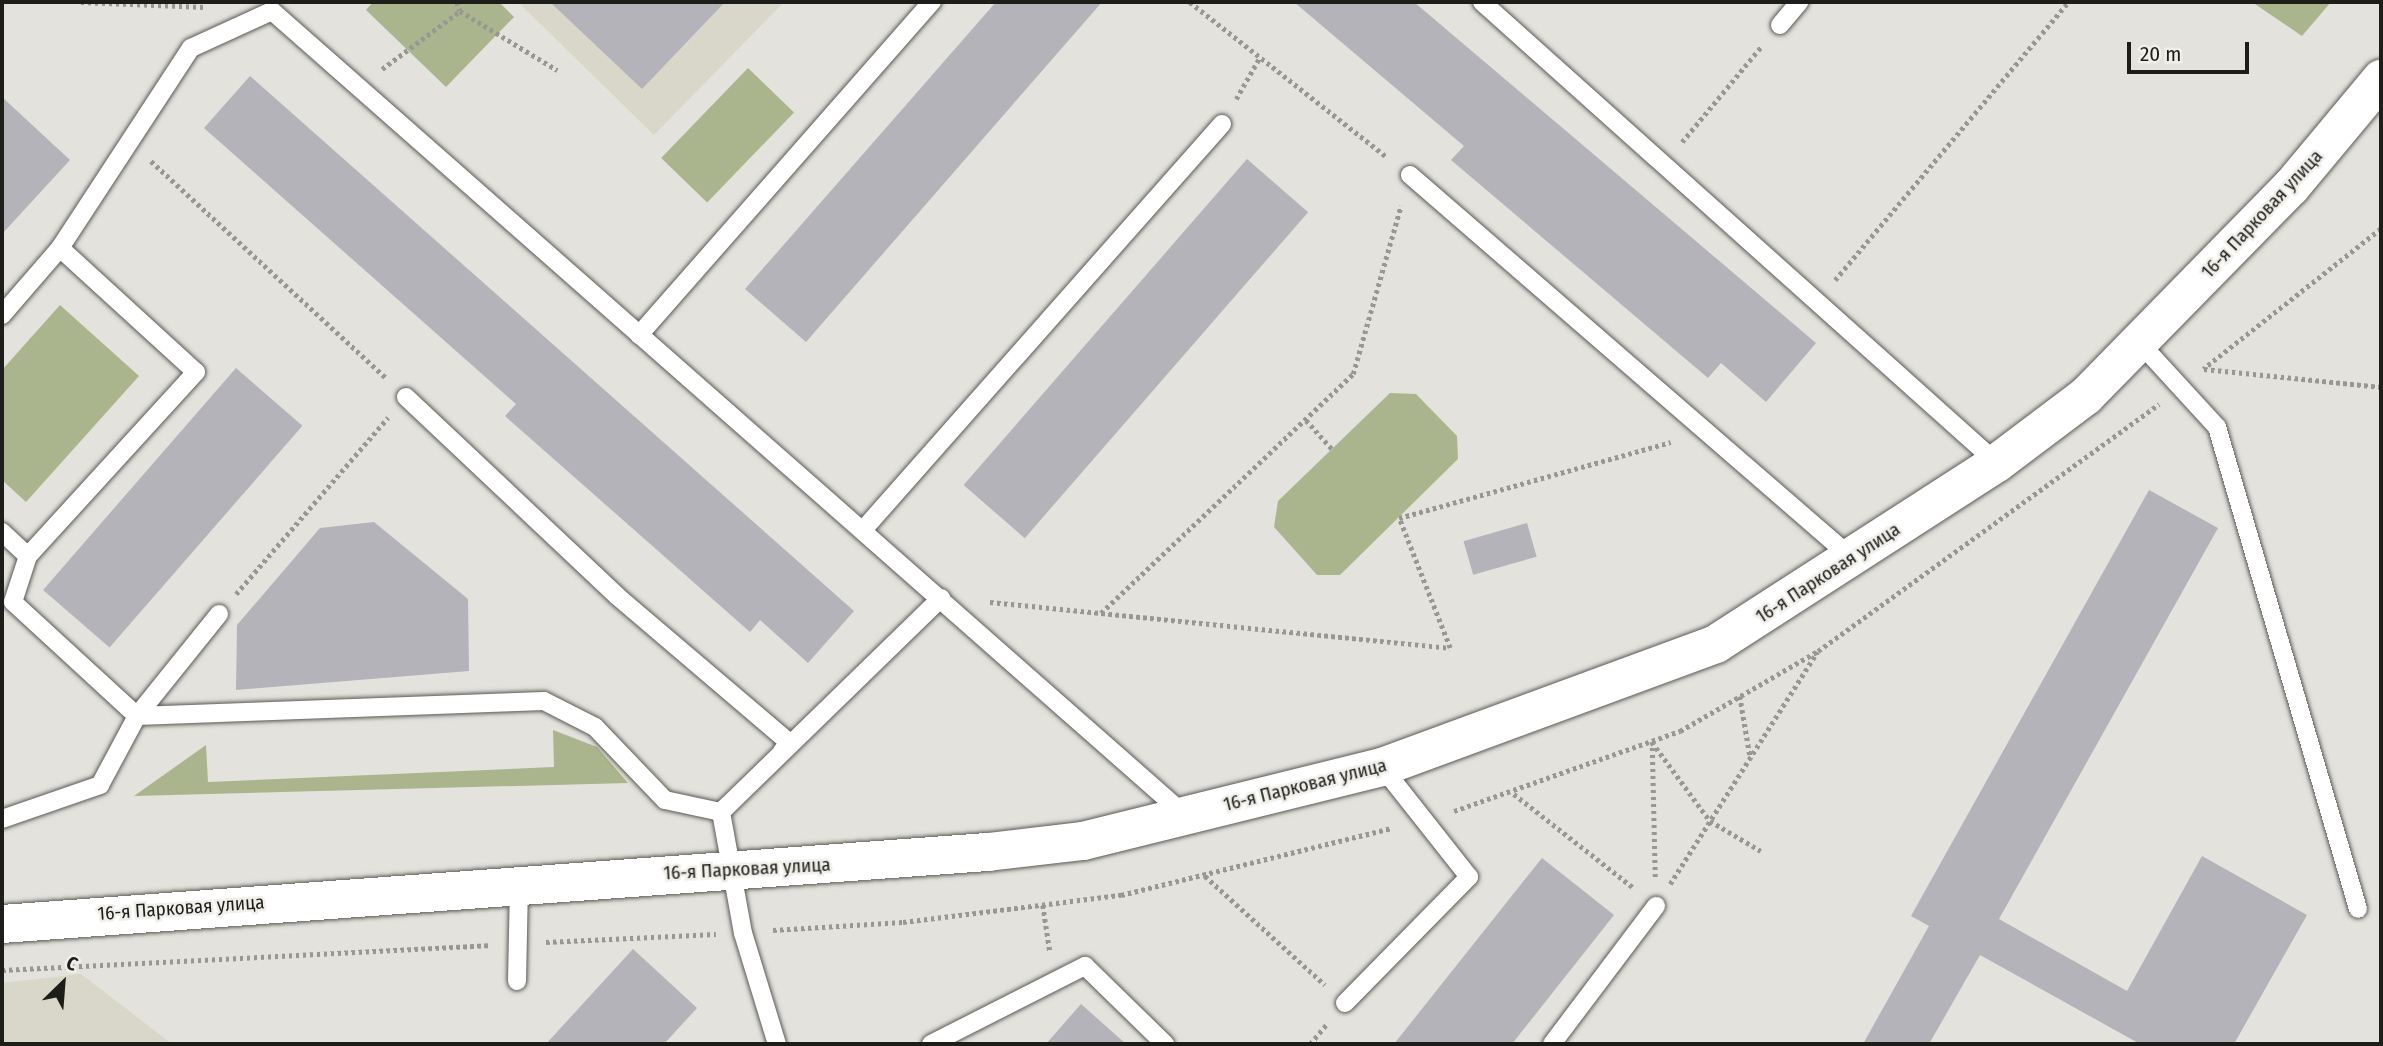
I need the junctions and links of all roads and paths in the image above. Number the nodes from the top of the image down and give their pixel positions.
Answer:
1 (81, 2) edge
2 (457, 2) edge
3 (932, 2) edge
4 (1190, 2) edge
5 (1482, 2) edge
6 (1799, 2) edge
7 (2068, 2) edge
8 (272, 11) junction
9 (460, 11) junction
10 (1780, 25) joint
11 (1260, 57) junction
12 (557, 71) dead end
13 (2381, 79) edge
14 (357, 88) junction
15 (1222, 124) joint
16 (130, 141) junction
17 (1664, 163) junction
18 (1410, 175) junction
19 (2381, 229) edge
20 (60, 248) junction
21 (1817, 300) junction
22 (2, 315) edge
23 (639, 335) junction
24 (2139, 342) junction
25 (2204, 369) junction
26 (2180, 387) junction
27 (2381, 387) edge
28 (406, 397) junction
29 (1306, 420) junction
30 (1707, 432) junction
31 (1332, 449) dead end
32 (1997, 463) junction
33 (863, 530) junction
34 (2, 532) edge
35 (28, 556) junction
36 (1852, 558) junction
37 (941, 598) junction
38 (1101, 613) junction
39 (219, 614) joint
40 (1740, 696) dead end
41 (137, 716) junction
42 (790, 743) junction
43 (1751, 757) junction
44 (1382, 767) junction
45 (1514, 794) dead end
46 (722, 812) junction
47 (1186, 816) junction
48 (2, 819) edge
49 (1710, 821) junction
50 (1761, 851) dead end
51 (733, 869) junction
52 (1205, 876) dead end
53 (519, 885) junction
54 (1043, 905) dead end
55 (1656, 906) junction
56 (2358, 909) dead end
57 (2, 925) edge
58 (517, 981) dead end
59 (1054, 981) junction
60 (1345, 1003) joint
61 (777, 1044) edge
62 (931, 1044) edge
63 (1166, 1044) edge
64 (1552, 1044) edge

1 - 8 path
2 - 9 path
3 - 23 lane
4 - 11 path
5 - 17 lane
6 - 10 lane
7 - 21 path
8 - 14 lane
8 - 16 lane
9 - 12 path
9 - 14 path
10 - 17 path
11 - 15 path
11 - 18 path
13 - 24 main road, 16-я Парковая улица
14 - 23 lane
15 - 33 lane
16 - 20 lane
16 - 28 path
17 - 21 lane
18 - 29 path
18 - 30 lane
19 - 25 path
20 - 22 lane
20 - 35 lane
21 - 32 lane
23 - 33 lane
24 - 26 lane
24 - 32 main road, 16-я Парковая улица
25 - 26 path
25 - 27 path
26 - 43 path
26 - 56 lane
28 - 39 path
28 - 42 lane
29 - 31 path
29 - 38 path
30 - 36 lane
30 - 38 path
32 - 36 main road, 16-я Парковая улица
33 - 37 lane
34 - 35 lane
35 - 41 lane
36 - 44 main road, 16-я Парковая улица
37 - 38 path
37 - 42 lane
37 - 47 lane
39 - 41 lane
40 - 43 path
41 - 46 lane
41 - 48 lane
42 - 46 lane
43 - 49 path
44 - 47 main road, 16-я Парковая улица
44 - 60 lane
45 - 55 path
46 - 51 lane
47 - 51 main road, 16-я Парковая улица
49 - 50 path
49 - 55 path
49 - 55 path
51 - 53 main road, 16-я Парковая улица
51 - 61 lane
52 - 60 path
53 - 57 main road, 16-я Парковая улица
53 - 58 lane
54 - 59 path
55 - 64 lane
59 - 62 lane
59 - 63 lane

